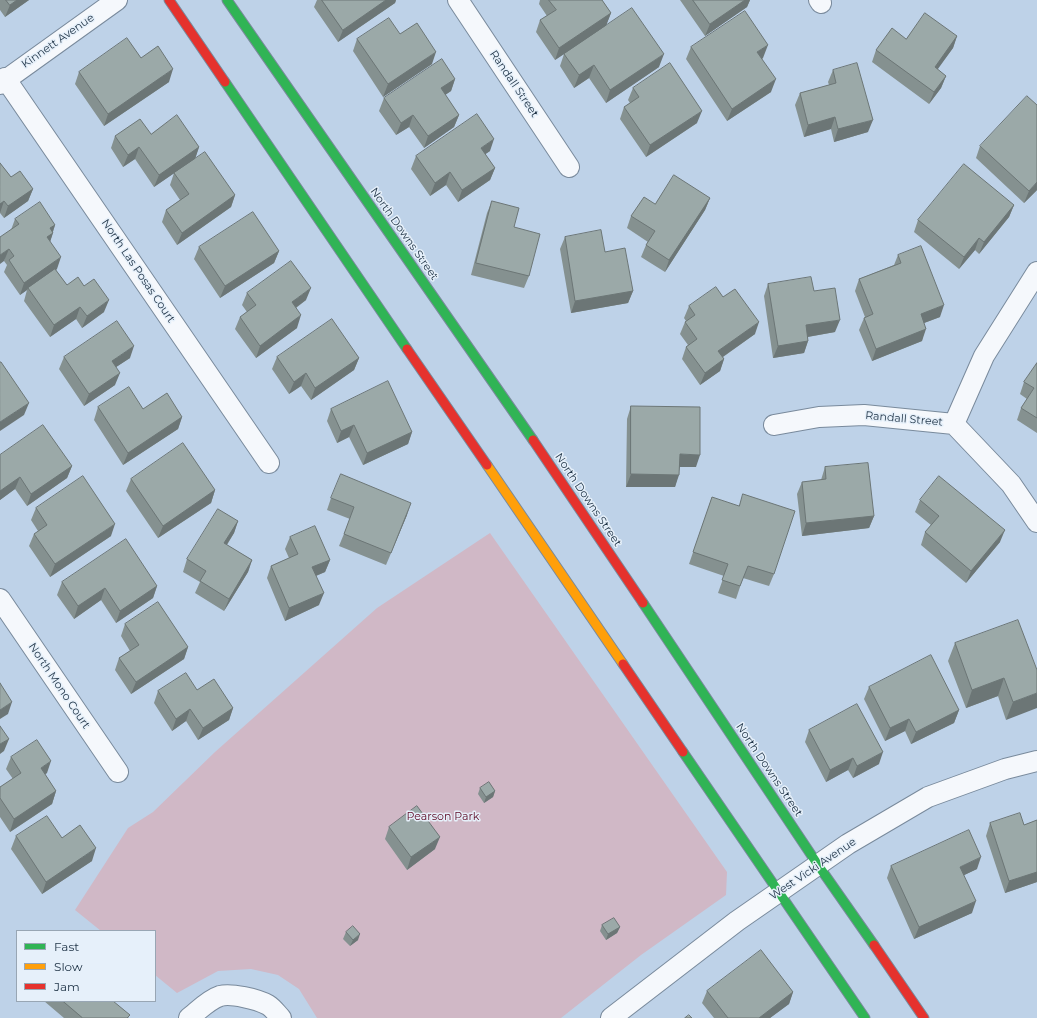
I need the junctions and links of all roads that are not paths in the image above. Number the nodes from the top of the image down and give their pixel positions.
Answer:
1 (117, 0) edge
2 (169, 0) edge
3 (227, 0) edge
4 (458, 0) edge
5 (3, 81) edge
6 (569, 167) dead end
7 (1037, 272) edge
8 (954, 424) junction
9 (774, 425) dead end
10 (270, 463) dead end
11 (1037, 522) edge
12 (0, 600) edge
13 (1037, 761) edge
14 (118, 772) dead end
15 (818, 865) junction
16 (779, 892) junction
17 (189, 1018) edge
18 (281, 1018) edge
19 (611, 1018) edge
20 (865, 1018) edge
21 (924, 1018) edge

1 - 5 street, Kinnett Avenue
2 - 16 street
3 - 15 street, North Downs Street
4 - 6 street, Randall Street
5 - 10 street, North Las Posas Court
7 - 8 street
8 - 9 street, Randall Street
8 - 11 street, Randall Street
12 - 14 street, North Mono Court
13 - 15 street, West Vicki Avenue
15 - 16 street, West Vicki Avenue
15 - 21 street, North Downs Street
16 - 19 street, West Vicki Avenue
16 - 20 street
17 - 18 street

